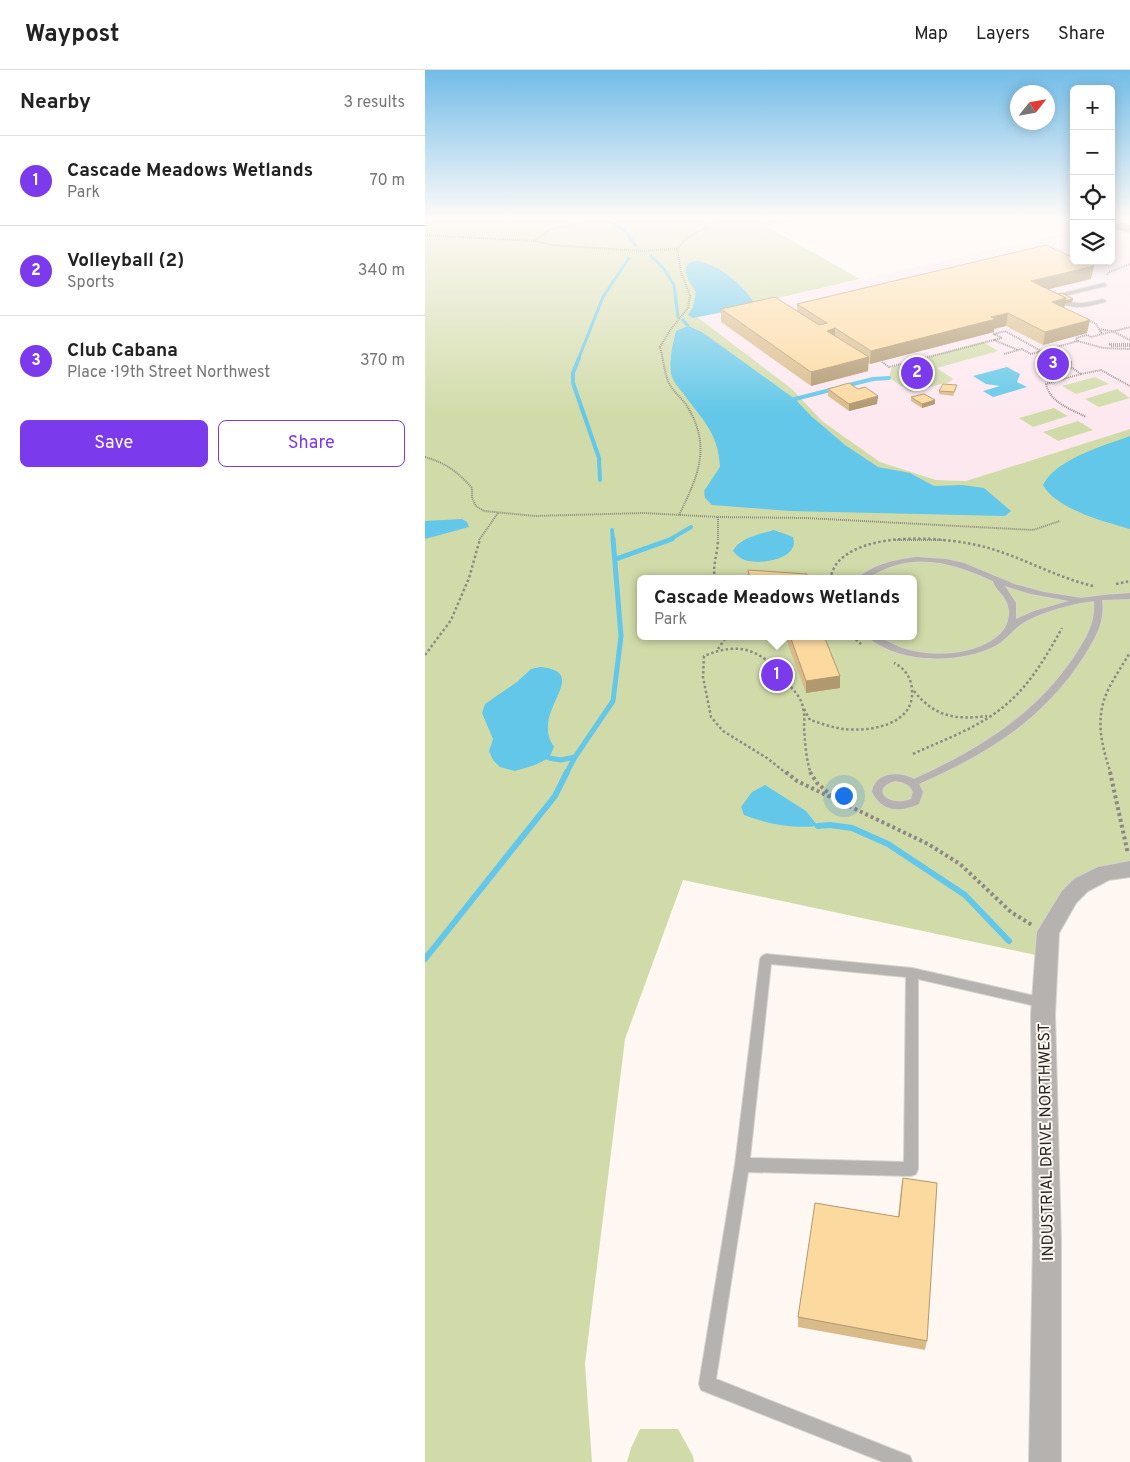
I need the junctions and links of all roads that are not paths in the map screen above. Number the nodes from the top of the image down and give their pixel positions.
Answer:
1 (1104, 285) dead end
2 (1103, 301) dead end
3 (866, 575) edge
4 (989, 577) junction
5 (1130, 596) edge
6 (1093, 599) junction
7 (1009, 629) junction
8 (880, 640) edge
9 (913, 783) dead end
10 (1130, 869) edge
11 (912, 973) junction
12 (1043, 1003) junction
13 (741, 1166) junction
14 (904, 1462) edge
15 (1045, 1462) edge

1 - 2 lane
3 - 4 lane
4 - 6 lane
4 - 7 lane
5 - 6 lane
6 - 7 lane
6 - 9 lane
7 - 8 lane
10 - 12 street, INDUSTRIAL DRIVE NORTHWEST
11 - 12 lane
11 - 13 lane
11 - 13 lane
12 - 15 street, INDUSTRIAL DRIVE NORTHWEST
13 - 14 lane

